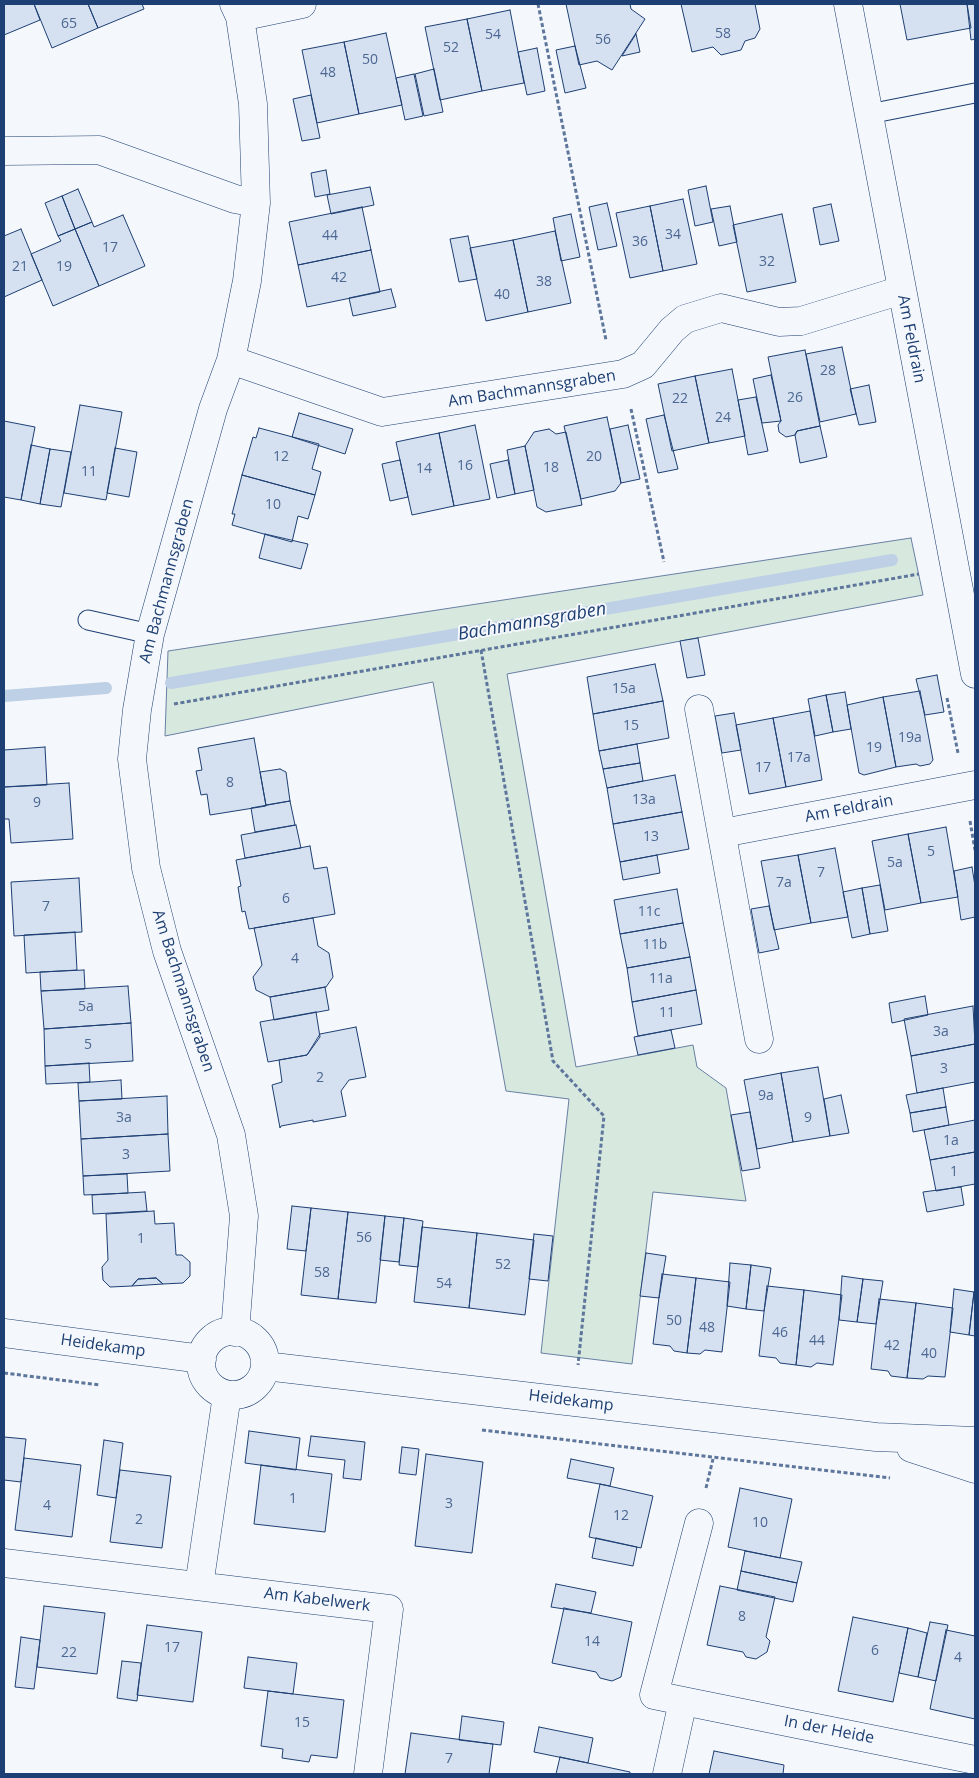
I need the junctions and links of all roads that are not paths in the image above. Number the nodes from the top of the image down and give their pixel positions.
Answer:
1 (302, 4) edge
2 (848, 4) edge
3 (237, 10) edge
4 (975, 93) edge
5 (869, 114) junction
6 (4, 151) edge
7 (256, 203) junction
8 (902, 290) junction
9 (231, 360) junction
10 (88, 620) dead end
11 (150, 634) junction
12 (975, 674) edge
13 (699, 709) dead end
14 (975, 784) edge
15 (723, 833) junction
16 (759, 1039) dead end
17 (235, 1332) junction
18 (4, 1333) edge
19 (202, 1359) junction
20 (265, 1366) junction
21 (227, 1395) junction
22 (876, 1436) junction
23 (975, 1442) edge
24 (975, 1469) edge
25 (699, 1523) dead end
26 (4, 1562) edge
27 (200, 1586) junction
28 (683, 1701) junction
29 (975, 1760) edge
30 (368, 1774) edge
31 (667, 1774) edge

1 - 3 street, Am Bachmannsgraben
2 - 5 street, Am Feldrain
3 - 7 street, Am Bachmannsgraben
4 - 5 lane
5 - 8 street, Am Feldrain
6 - 7 street
7 - 9 street, Am Bachmannsgraben
8 - 9 street, Am Bachmannsgraben
8 - 12 street, Am Feldrain
9 - 11 street, Am Bachmannsgraben
10 - 11 lane
11 - 17 street, Am Bachmannsgraben
13 - 15 street
14 - 15 street, Am Feldrain
15 - 16 street
17 - 19 street
17 - 20 street
18 - 19 street, Heidekamp
19 - 21 street
20 - 21 street
20 - 22 street, Heidekamp
21 - 27 street
22 - 23 street, Heidekamp
22 - 24 street, Heidekamp
25 - 28 street, In der Heide
26 - 27 street, Am Kabelwerk
27 - 30 street, Am Kabelwerk
28 - 29 street, In der Heide
28 - 31 street

